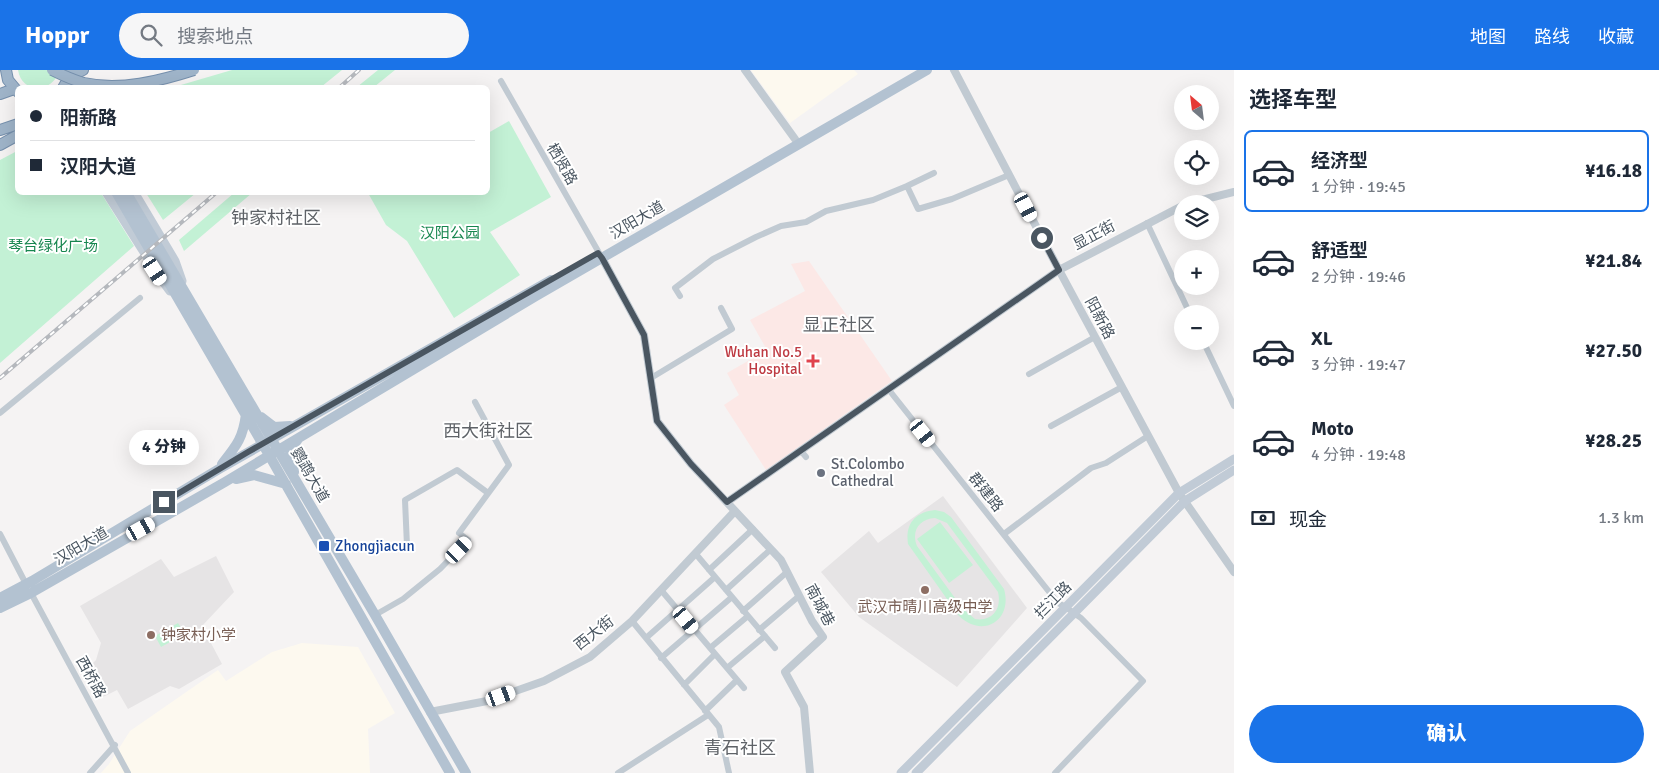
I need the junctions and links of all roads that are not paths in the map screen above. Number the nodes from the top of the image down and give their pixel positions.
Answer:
1 (6, 70) edge
2 (52, 70) edge
3 (83, 70) edge
4 (194, 70) edge
5 (745, 70) edge
6 (914, 70) edge
7 (927, 70) edge
8 (954, 70) edge
9 (183, 74) junction
10 (67, 81) edge
11 (501, 81) dead end
12 (97, 85) edge
13 (114, 85) edge
14 (147, 85) edge
15 (15, 89) edge
16 (15, 90) edge
17 (0, 94) edge
18 (15, 125) edge
19 (0, 130) edge
20 (15, 137) edge
21 (794, 139) junction
22 (0, 145) edge
23 (934, 173) dead end
24 (1009, 175) junction
25 (907, 186) junction
26 (1234, 192) edge
27 (108, 195) edge
28 (118, 195) edge
29 (128, 195) edge
30 (136, 195) edge
31 (1219, 196) edge
32 (1174, 210) edge
33 (1147, 223) junction
34 (600, 256) junction
35 (1059, 270) junction
36 (680, 296) dead end
37 (140, 298) dead end
38 (186, 305) junction
39 (1186, 305) edge
40 (721, 308) dead end
41 (1095, 338) junction
42 (1207, 350) edge
43 (1029, 374) dead end
44 (650, 378) junction
45 (1122, 387) junction
46 (889, 390) junction
47 (476, 402) dead end
48 (1234, 406) edge
49 (249, 412) junction
50 (0, 413) edge
51 (300, 423) junction
52 (1051, 426) dead end
53 (307, 432) junction
54 (1148, 436) junction
55 (267, 442) junction
56 (274, 452) junction
57 (1234, 459) edge
58 (219, 469) junction
59 (1234, 470) edge
60 (225, 482) junction
61 (290, 482) junction
62 (488, 493) junction
63 (1182, 497) junction
64 (727, 502) junction
65 (735, 510) junction
66 (753, 529) junction
67 (0, 534) edge
68 (1004, 534) junction
69 (407, 546) dead end
70 (771, 549) junction
71 (695, 553) junction
72 (709, 570) junction
73 (788, 572) junction
74 (1234, 572) edge
75 (715, 577) junction
76 (29, 588) junction
77 (661, 590) junction
78 (726, 590) junction
79 (799, 596) junction
80 (732, 597) junction
81 (0, 598) edge
82 (1066, 606) junction
83 (0, 608) edge
84 (678, 610) junction
85 (746, 614) junction
86 (1074, 614) junction
87 (375, 615) junction
88 (632, 621) junction
89 (694, 630) junction
90 (759, 630) junction
91 (765, 636) junction
92 (646, 638) junction
93 (710, 648) junction
94 (775, 648) dead end
95 (715, 654) junction
96 (662, 658) junction
97 (727, 668) junction
98 (737, 680) junction
99 (684, 685) junction
100 (744, 688) dead end
101 (430, 712) junction
102 (706, 713) junction
103 (114, 746) junction
104 (90, 773) edge
105 (128, 773) edge
106 (450, 773) edge
107 (466, 773) edge
108 (618, 773) edge
109 (729, 773) edge
110 (810, 773) edge
111 (901, 773) edge
112 (916, 773) edge
113 (1055, 773) edge

1 - 15 highway
2 - 12 highway, bridge
3 - 10 highway
4 - 9 highway, bridge
5 - 21 street
6 - 21 main road, 汉阳大道
7 - 34 main road, 汉阳大道
8 - 24 street, 阳新路
9 - 13 highway, bridge
9 - 14 highway, bridge
11 - 34 street, 栖贤路
16 - 17 highway
18 - 19 highway
20 - 22 highway
21 - 34 main road, 汉阳大道
23 - 25 street
24 - 25 street
24 - 35 street, 阳新路
25 - 36 street
26 - 31 street
27 - 38 main road
28 - 38 main road, 鹦鹉大道
29 - 38 main road, 鹦鹉大道
30 - 38 main road
32 - 33 street, 显正街
33 - 35 street, 显正街
33 - 39 street
34 - 44 street, 南城巷
34 - 51 main road, 汉阳大道
34 - 53 main road, 汉阳大道
35 - 41 street, 阳新路
35 - 46 street, 显正街
37 - 50 street
38 - 49 main road, 鹦鹉大道
40 - 44 street
41 - 43 street
41 - 45 street, 阳新路
42 - 48 street
44 - 64 street, 南城巷
45 - 52 street
45 - 54 street, 阳新路
46 - 64 street, 显正街
46 - 68 street, 群建路
47 - 62 street
49 - 51 main road
49 - 55 main road, 鹦鹉大道
49 - 58 main road
51 - 55 main road, 汉阳大道
53 - 56 main road, 汉阳大道
53 - 61 main road
54 - 63 street, 阳新路
54 - 68 street
55 - 56 main road, 鹦鹉大道
55 - 58 main road, 汉阳大道
56 - 60 main road, 汉阳大道
56 - 61 main road, 鹦鹉大道
57 - 63 main road, 拦江路
58 - 76 main road, 汉阳大道
59 - 63 main road, 拦江路
60 - 61 main road
60 - 76 main road, 汉阳大道
61 - 87 main road, 鹦鹉大道
61 - 106 main road, 鹦鹉大道
62 - 69 street
62 - 87 street
63 - 74 street, 阳新路
63 - 82 main road, 拦江路
63 - 86 main road, 拦江路
64 - 65 street, 南城巷
65 - 66 street, 南城巷
65 - 71 street, 西大街
66 - 70 street, 南城巷
66 - 72 street
67 - 76 street, 西桥路
68 - 82 street, 群建路
70 - 73 street, 南城巷
70 - 78 street
71 - 72 street
71 - 77 street, 西大街
72 - 75 street
73 - 79 street, 南城巷
73 - 85 street
75 - 78 street
75 - 84 street
76 - 81 main road, 汉阳大道
76 - 83 main road, 汉阳大道
76 - 103 street, 西桥路
77 - 84 street
77 - 88 street, 西大街
78 - 80 street
79 - 90 street
79 - 110 street, 南城巷
80 - 85 street
80 - 89 street
82 - 86 street, 群建路
82 - 111 main road, 拦江路
84 - 89 street
84 - 92 street
85 - 90 street
85 - 93 street
86 - 112 main road, 拦江路
86 - 113 street, 群建路
87 - 101 main road, 鹦鹉大道
88 - 92 street
88 - 101 street, 西大街
89 - 93 street
89 - 96 street
90 - 91 street
91 - 94 street
91 - 97 street
92 - 96 street
93 - 95 street
95 - 97 street
95 - 99 street
96 - 99 street
97 - 98 street
98 - 100 street
98 - 102 street
99 - 102 street
101 - 107 main road, 鹦鹉大道
102 - 108 street
102 - 109 street
103 - 104 street
103 - 105 street, 西桥路

